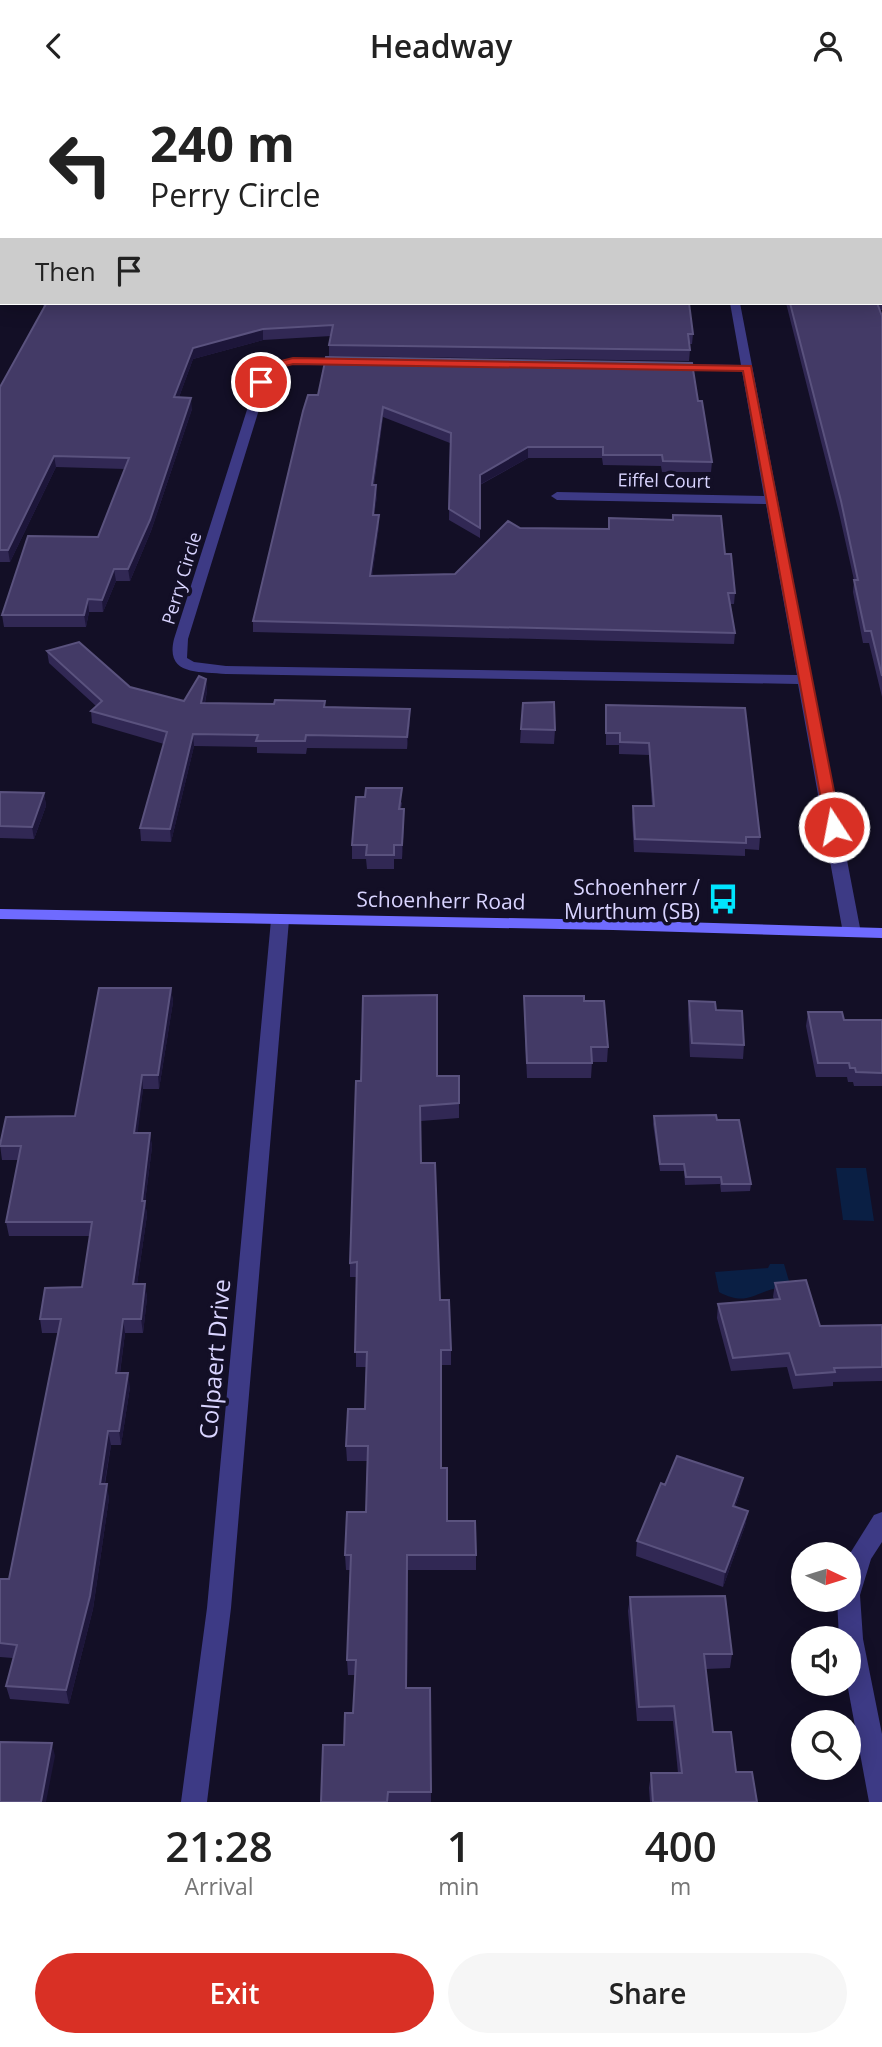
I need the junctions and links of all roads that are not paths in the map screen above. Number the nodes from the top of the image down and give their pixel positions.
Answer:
1 (735, 305) edge
2 (363, 362) edge
3 (657, 367) edge
4 (747, 368) junction
5 (557, 496) dead end
6 (771, 500) junction
7 (806, 680) junction
8 (0, 914) edge
9 (280, 920) junction
10 (852, 933) junction
11 (882, 933) edge
12 (882, 1522) edge
13 (861, 1554) edge
14 (850, 1612) edge
15 (194, 1802) edge
16 (881, 1802) edge

1 - 4 street
2 - 7 street, Perry Circle
3 - 4 street
4 - 6 street
5 - 6 street, Eiffel Court
6 - 7 street
7 - 10 street
8 - 9 main road, Schoenherr Road
9 - 10 main road, Schoenherr Road
9 - 15 street, Colpaert Drive
10 - 11 main road, Schoenherr Road
12 - 13 street
14 - 16 street

